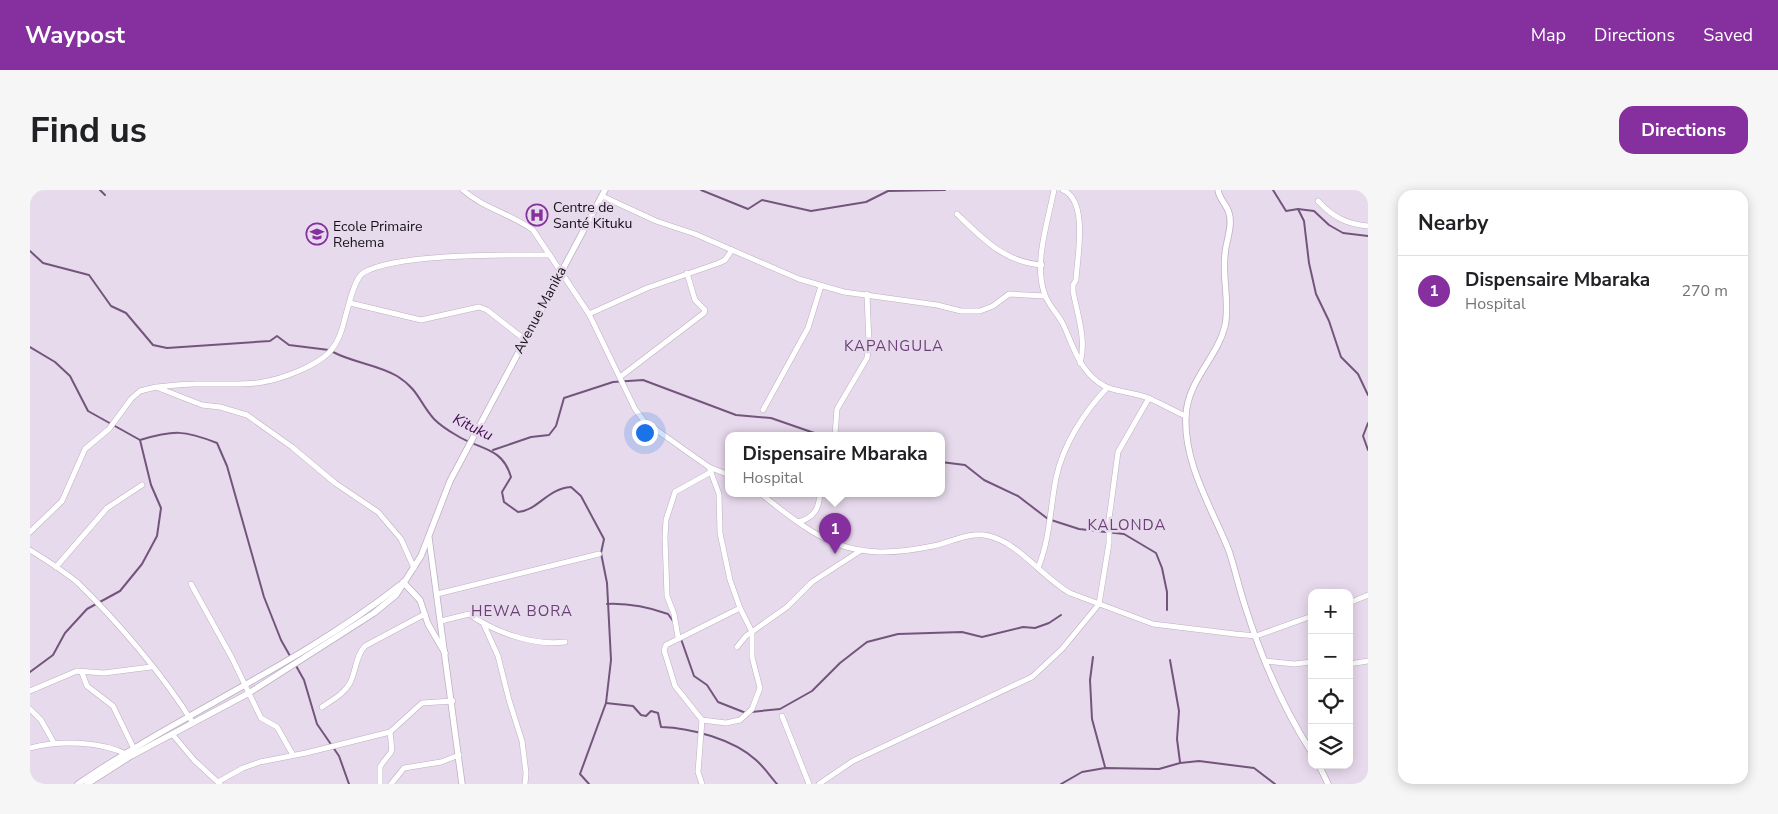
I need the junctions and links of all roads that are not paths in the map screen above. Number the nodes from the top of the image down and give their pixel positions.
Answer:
1 (463, 190) edge
2 (1054, 190) edge
3 (1063, 190) edge
4 (1218, 190) edge
5 (604, 193) edge
6 (1318, 200) dead end
7 (957, 214) dead end
8 (1368, 226) edge
9 (732, 250) junction
10 (550, 254) junction
11 (1042, 265) junction
12 (560, 272) junction
13 (687, 273) junction
14 (821, 286) junction
15 (867, 294) junction
16 (1045, 296) junction
17 (350, 303) junction
18 (589, 314) junction
19 (524, 339) junction
20 (1080, 363) junction
21 (620, 377) junction
22 (156, 387) junction
23 (1107, 388) junction
24 (1150, 398) junction
25 (763, 410) dead end
26 (1186, 416) junction
27 (835, 432) edge
28 (710, 469) junction
29 (725, 474) edge
30 (142, 485) dead end
31 (765, 497) edge
32 (819, 497) edge
33 (798, 522) junction
34 (30, 532) edge
35 (429, 536) junction
36 (30, 550) edge
37 (860, 551) junction
38 (599, 554) dead end
39 (56, 567) junction
40 (414, 568) junction
41 (1038, 568) junction
42 (403, 582) junction
43 (191, 584) dead end
44 (437, 594) junction
45 (1368, 595) edge
46 (1353, 601) edge
47 (1099, 604) junction
48 (740, 608) junction
49 (424, 614) junction
50 (1308, 617) edge
51 (441, 622) junction
52 (484, 625) junction
53 (752, 632) junction
54 (1256, 636) junction
55 (678, 637) junction
56 (565, 642) dead end
57 (737, 647) dead end
58 (446, 656) junction
59 (1266, 661) junction
60 (1368, 661) edge
61 (1308, 662) edge
62 (1353, 663) edge
63 (151, 667) junction
64 (82, 673) junction
65 (245, 686) junction
66 (30, 691) edge
67 (249, 693) junction
68 (452, 701) junction
69 (322, 707) dead end
70 (30, 709) edge
71 (782, 716) dead end
72 (702, 720) junction
73 (191, 721) junction
74 (390, 732) junction
75 (173, 735) junction
76 (54, 743) junction
77 (1308, 746) edge
78 (30, 748) edge
79 (131, 753) junction
80 (293, 755) junction
81 (459, 755) junction
82 (1321, 769) edge
83 (219, 783) edge
84 (78, 784) edge
85 (87, 784) edge
86 (380, 784) edge
87 (390, 784) edge
88 (462, 784) edge
89 (525, 784) edge
90 (702, 784) edge
91 (809, 784) edge
92 (819, 784) edge
93 (1328, 784) edge

1 - 10 street
2 - 11 street
3 - 20 street
4 - 26 street
5 - 9 street
5 - 12 street, Avenue Manika
6 - 8 street
7 - 11 street
9 - 13 street
9 - 14 street
10 - 12 street
10 - 17 street
11 - 16 street
12 - 18 street
12 - 19 street, Avenue Manika
13 - 18 street
13 - 21 street
14 - 15 street
14 - 25 street
15 - 16 street
15 - 27 street
16 - 20 street
17 - 19 street
17 - 22 street
18 - 21 street
19 - 35 street, Avenue Manika
20 - 23 street
21 - 28 street
22 - 34 street
22 - 40 street
23 - 24 street
23 - 41 street
24 - 26 street
24 - 47 street
26 - 54 street
28 - 29 street
28 - 48 street
28 - 55 street
30 - 39 street
31 - 33 street
32 - 33 street
33 - 37 street
35 - 40 street, Avenue Manika
35 - 44 street
36 - 39 street
37 - 41 street
37 - 53 street
38 - 44 street
39 - 63 street
40 - 42 street, Avenue Manika
41 - 47 street
42 - 49 street
42 - 65 street
42 - 67 street, Avenue Manika
43 - 65 street
44 - 51 street
45 - 46 street
47 - 54 street
47 - 92 street
48 - 53 street
48 - 55 street
49 - 58 street
49 - 69 street
50 - 54 street
51 - 52 street
51 - 58 street
52 - 56 street
52 - 89 street
53 - 57 street
53 - 72 street
54 - 59 street
55 - 72 street
58 - 68 street
59 - 61 street
59 - 77 street
60 - 62 street
63 - 64 street
63 - 73 street
64 - 66 street
64 - 79 street
65 - 67 street
65 - 73 street
67 - 73 street, Avenue Manika
67 - 80 street
68 - 74 street
68 - 81 street
70 - 76 street
71 - 91 street
72 - 90 street
73 - 75 street
73 - 79 street
74 - 80 street
74 - 86 street
75 - 79 street
75 - 83 street
76 - 78 street
76 - 79 street
79 - 84 street
79 - 85 street
80 - 83 street
81 - 87 street
81 - 88 street
82 - 93 street

